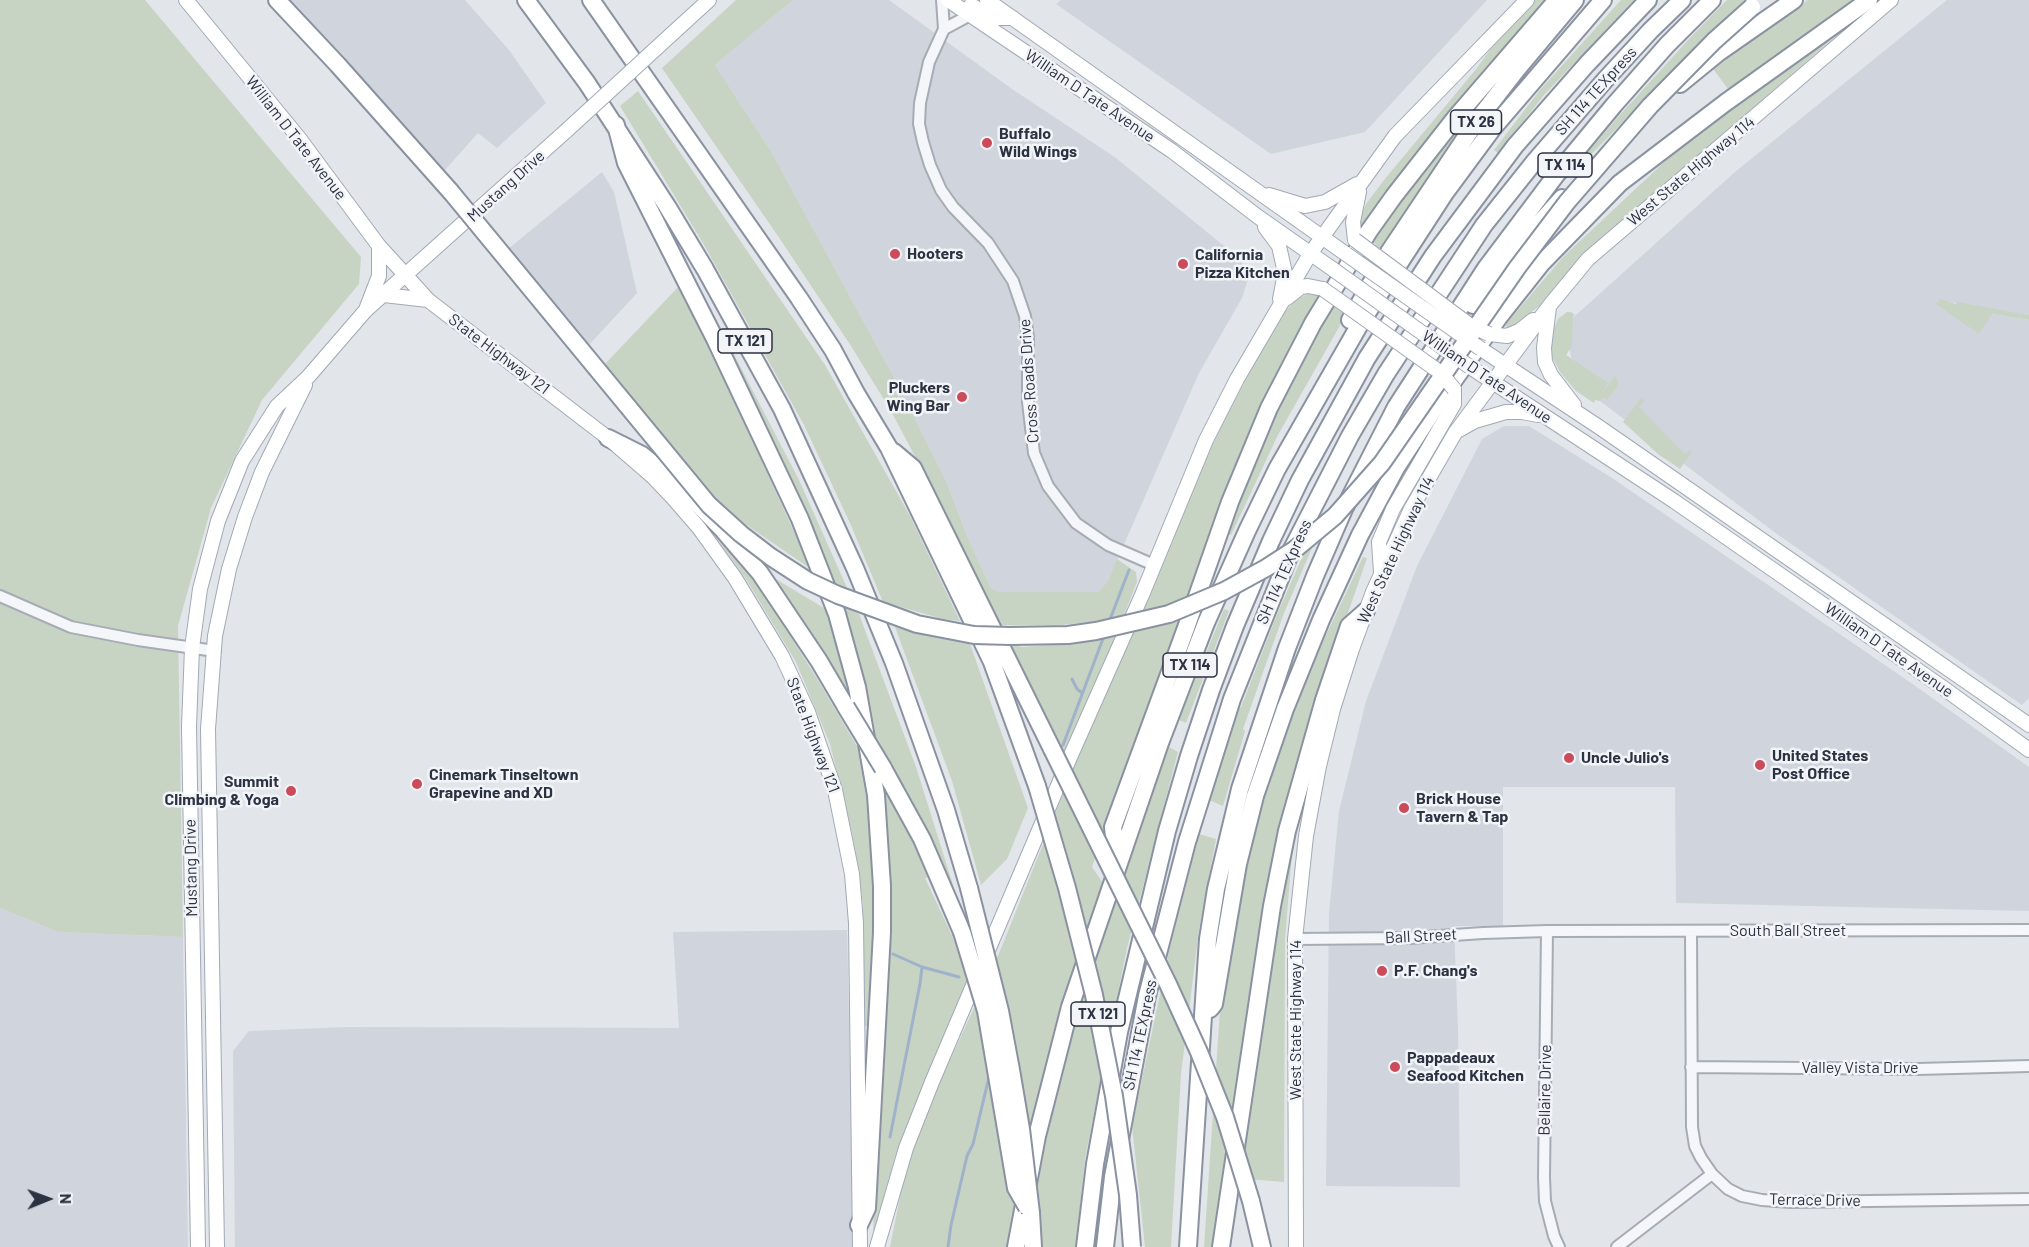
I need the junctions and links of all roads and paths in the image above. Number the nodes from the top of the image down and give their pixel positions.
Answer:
1 (186, 0) edge
2 (277, 0) edge
3 (526, 0) edge
4 (591, 0) edge
5 (709, 0) edge
6 (942, 0) edge
7 (987, 0) edge
8 (1527, 0) edge
9 (1557, 0) edge
10 (1575, 0) edge
11 (1602, 0) edge
12 (1648, 0) edge
13 (1682, 0) edge
14 (1712, 0) edge
15 (1794, 0) edge
16 (1869, 0) edge
17 (1891, 0) edge
18 (953, 3) edge
19 (1756, 4) edge
20 (970, 15) junction
21 (1013, 18) junction
22 (944, 29) junction
23 (1112, 111) junction
24 (616, 125) junction
25 (1182, 137) junction
26 (1362, 181) junction
27 (1258, 191) junction
28 (1257, 216) junction
29 (1322, 238) junction
30 (379, 246) junction
31 (1310, 254) junction
32 (406, 275) junction
33 (384, 295) junction
34 (428, 300) junction
35 (1550, 305) junction
36 (1279, 307) junction
37 (366, 310) junction
38 (1435, 344) junction
39 (1505, 365) junction
40 (308, 377) junction
41 (1492, 382) junction
42 (1580, 414) junction
43 (1546, 417) junction
44 (1455, 433) junction
45 (608, 438) junction
46 (1295, 439) junction
47 (889, 448) junction
48 (1684, 486) junction
49 (1674, 501) junction
50 (1154, 565) junction
51 (1382, 574) junction
52 (0, 597) edge
53 (1366, 610) junction
54 (1907, 641) junction
55 (192, 648) junction
56 (215, 651) junction
57 (1896, 655) junction
58 (2010, 711) junction
59 (2029, 725) edge
60 (1999, 727) junction
61 (2029, 750) edge
62 (1117, 867) junction
63 (2029, 930) edge
64 (1547, 931) junction
65 (1690, 932) junction
66 (192, 935) junction
67 (212, 935) junction
68 (1295, 939) junction
69 (1202, 1023) junction
70 (2029, 1066) edge
71 (1691, 1067) junction
72 (1712, 1174) junction
73 (2029, 1199) edge
74 (1251, 1201) junction
75 (1031, 1213) junction
76 (859, 1225) junction
77 (198, 1247) edge
78 (217, 1247) edge
79 (860, 1247) edge
80 (877, 1247) edge
81 (1016, 1247) edge
82 (1034, 1247) edge
83 (1085, 1247) edge
84 (1105, 1247) edge
85 (1132, 1247) edge
86 (1188, 1247) edge
87 (1221, 1247) edge
88 (1251, 1247) edge
89 (1262, 1247) edge
90 (1296, 1247) edge
91 (1559, 1247) edge
92 (1617, 1247) edge

1 - 30 main road, William D Tate Avenue
2 - 19 highway, bridge
3 - 24 highway, TX 121
4 - 47 highway, TX 121
5 - 32 main road, Mustang Drive, bridge
6 - 22 street, Cross Roads Drive
7 - 21 main road, William D Tate Avenue
8 - 26 main road
9 - 62 highway
10 - 46 highway, TX 26
11 - 46 highway, TX 114
12 - 83 highway, SH 114 TEXpress
13 - 84 highway, SH 114 TEXpress
14 - 38 highway, TX 114
15 - 38 highway
16 - 69 highway
17 - 35 main road, West State Highway 114
18 - 20 main road, William D Tate Avenue
18 - 21 main road
20 - 22 street
20 - 23 main road, William D Tate Avenue
21 - 25 main road, William D Tate Avenue
22 - 50 street, Cross Roads Drive
23 - 25 main road
23 - 28 main road, William D Tate Avenue
24 - 75 highway, TX 121, bridge
24 - 76 highway
25 - 27 main road, William D Tate Avenue
26 - 27 main road
26 - 29 main road
26 - 35 main road, bridge
27 - 29 main road, William D Tate Avenue
28 - 31 main road, William D Tate Avenue
28 - 36 main road
29 - 31 main road
29 - 39 main road, William D Tate Avenue, bridge
30 - 32 main road, William D Tate Avenue
30 - 37 main road
31 - 36 main road
31 - 41 main road, William D Tate Avenue, bridge
32 - 33 main road, Mustang Drive
32 - 34 main road, State Highway 121
33 - 34 main road
33 - 37 main road, Mustang Drive
34 - 45 main road, State Highway 121
35 - 39 main road, West State Highway 114
35 - 42 main road
36 - 50 main road
36 - 51 main road, bridge
37 - 40 main road, Mustang Drive
38 - 69 highway, TX 114
39 - 41 main road, West State Highway 114
39 - 42 main road, William D Tate Avenue
40 - 55 main road, Mustang Drive
40 - 56 main road, Mustang Drive
41 - 43 main road, William D Tate Avenue
41 - 44 main road, West State Highway 114
42 - 48 main road, William D Tate Avenue
43 - 44 main road
43 - 49 main road, William D Tate Avenue
44 - 51 main road, West State Highway 114
45 - 75 highway, bridge
45 - 76 main road, State Highway 121
46 - 62 highway, TX 114
47 - 74 highway, bridge
47 - 85 highway, TX 121, bridge
48 - 49 main road
48 - 54 main road, William D Tate Avenue
49 - 57 main road, William D Tate Avenue
50 - 80 main road
51 - 53 main road, West State Highway 114
52 - 55 street
53 - 68 main road, West State Highway 114
53 - 87 highway
54 - 57 main road
54 - 58 main road, William D Tate Avenue
55 - 56 street
55 - 66 main road, Mustang Drive
56 - 67 main road, Mustang Drive
57 - 60 main road, William D Tate Avenue
58 - 59 main road, William D Tate Avenue
58 - 60 main road
60 - 61 main road, William D Tate Avenue
62 - 81 highway, TX 114
63 - 65 street, South Ball Street
64 - 65 street, South Ball Street
64 - 68 street, Ball Street
64 - 91 street, Bellaire Drive
65 - 71 street, Terrace Drive
66 - 67 main road
66 - 77 main road, Mustang Drive
67 - 78 main road, Mustang Drive
68 - 90 main road, West State Highway 114
69 - 86 highway, TX 114
70 - 71 street, Valley Vista Drive
71 - 72 street, Terrace Drive
72 - 73 street, Terrace Drive
72 - 92 street
74 - 88 highway
74 - 89 highway
75 - 82 highway, TX 121
76 - 79 main road, State Highway 121

